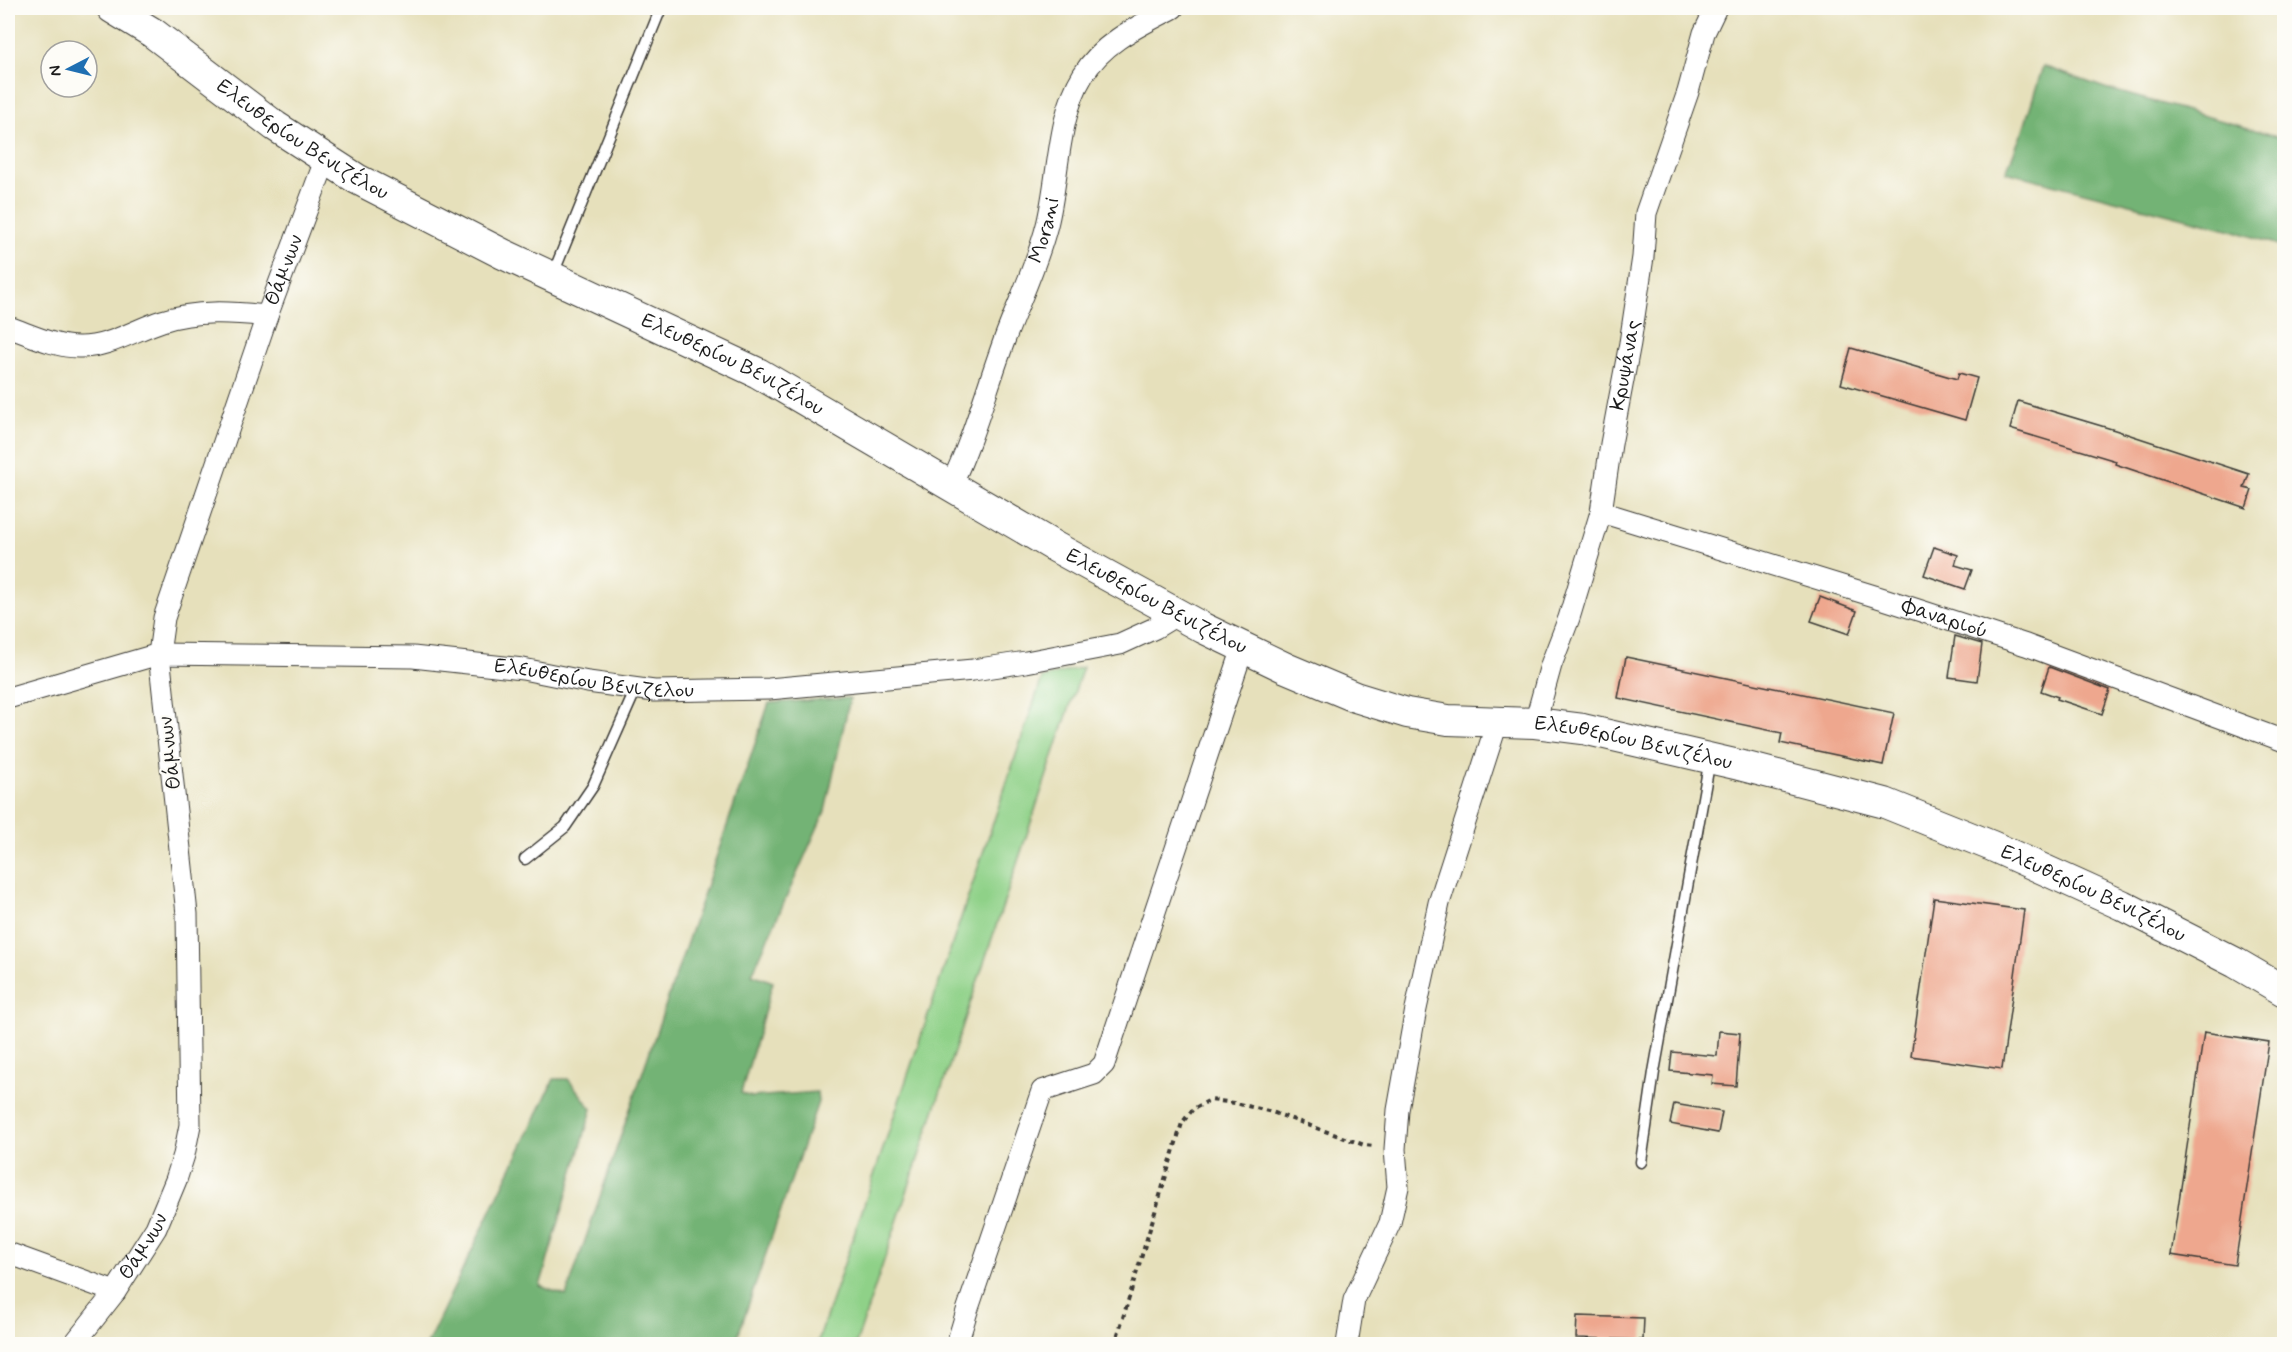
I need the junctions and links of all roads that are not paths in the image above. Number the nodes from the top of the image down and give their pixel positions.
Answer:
1 (112, 8) edge
2 (661, 8) edge
3 (1173, 8) edge
4 (1716, 8) edge
5 (326, 158) junction
6 (551, 277) junction
7 (267, 316) junction
8 (8, 327) edge
9 (950, 487) junction
10 (1601, 512) junction
11 (1178, 614) junction
12 (1243, 648) junction
13 (159, 654) junction
14 (636, 689) junction
15 (8, 698) edge
16 (1497, 723) junction
17 (1535, 723) junction
18 (2284, 741) edge
19 (1710, 759) junction
20 (525, 859) dead end
21 (2284, 991) edge
22 (1641, 1162) dead end
23 (8, 1253) edge
24 (115, 1292) junction
25 (74, 1344) edge
26 (957, 1344) edge
27 (1347, 1344) edge

1 - 5 main road, Ελευθερίου Βενιζέλου
2 - 6 lane
3 - 9 street, Morani
4 - 10 street, Κρυψάνας
5 - 6 main road, Ελευθερίου Βενιζέλου
5 - 7 street, Θάμνων
6 - 9 main road, Ελευθερίου Βενιζέλου
7 - 8 street
7 - 13 street, Θάμνων
9 - 11 main road, Ελευθερίου Βενιζέλου
10 - 17 street, Κρυψάνας
10 - 18 street, Φαναριού
11 - 12 main road, Ελευθερίου Βενιζέλου
11 - 14 street, Ελευθερίου Βενιζελου
12 - 16 main road, Ελευθερίου Βενιζέλου
12 - 26 street
13 - 14 street, Ελευθερίου Βενιζελου
13 - 15 street, Ελευθερίου Βενιζελου
13 - 24 street, Θάμνων
14 - 20 lane
16 - 17 main road, Ελευθερίου Βενιζέλου
16 - 27 street
17 - 19 main road, Ελευθερίου Βενιζέλου
19 - 21 main road, Ελευθερίου Βενιζέλου
19 - 22 lane
23 - 24 street
24 - 25 street, Θάμνων

